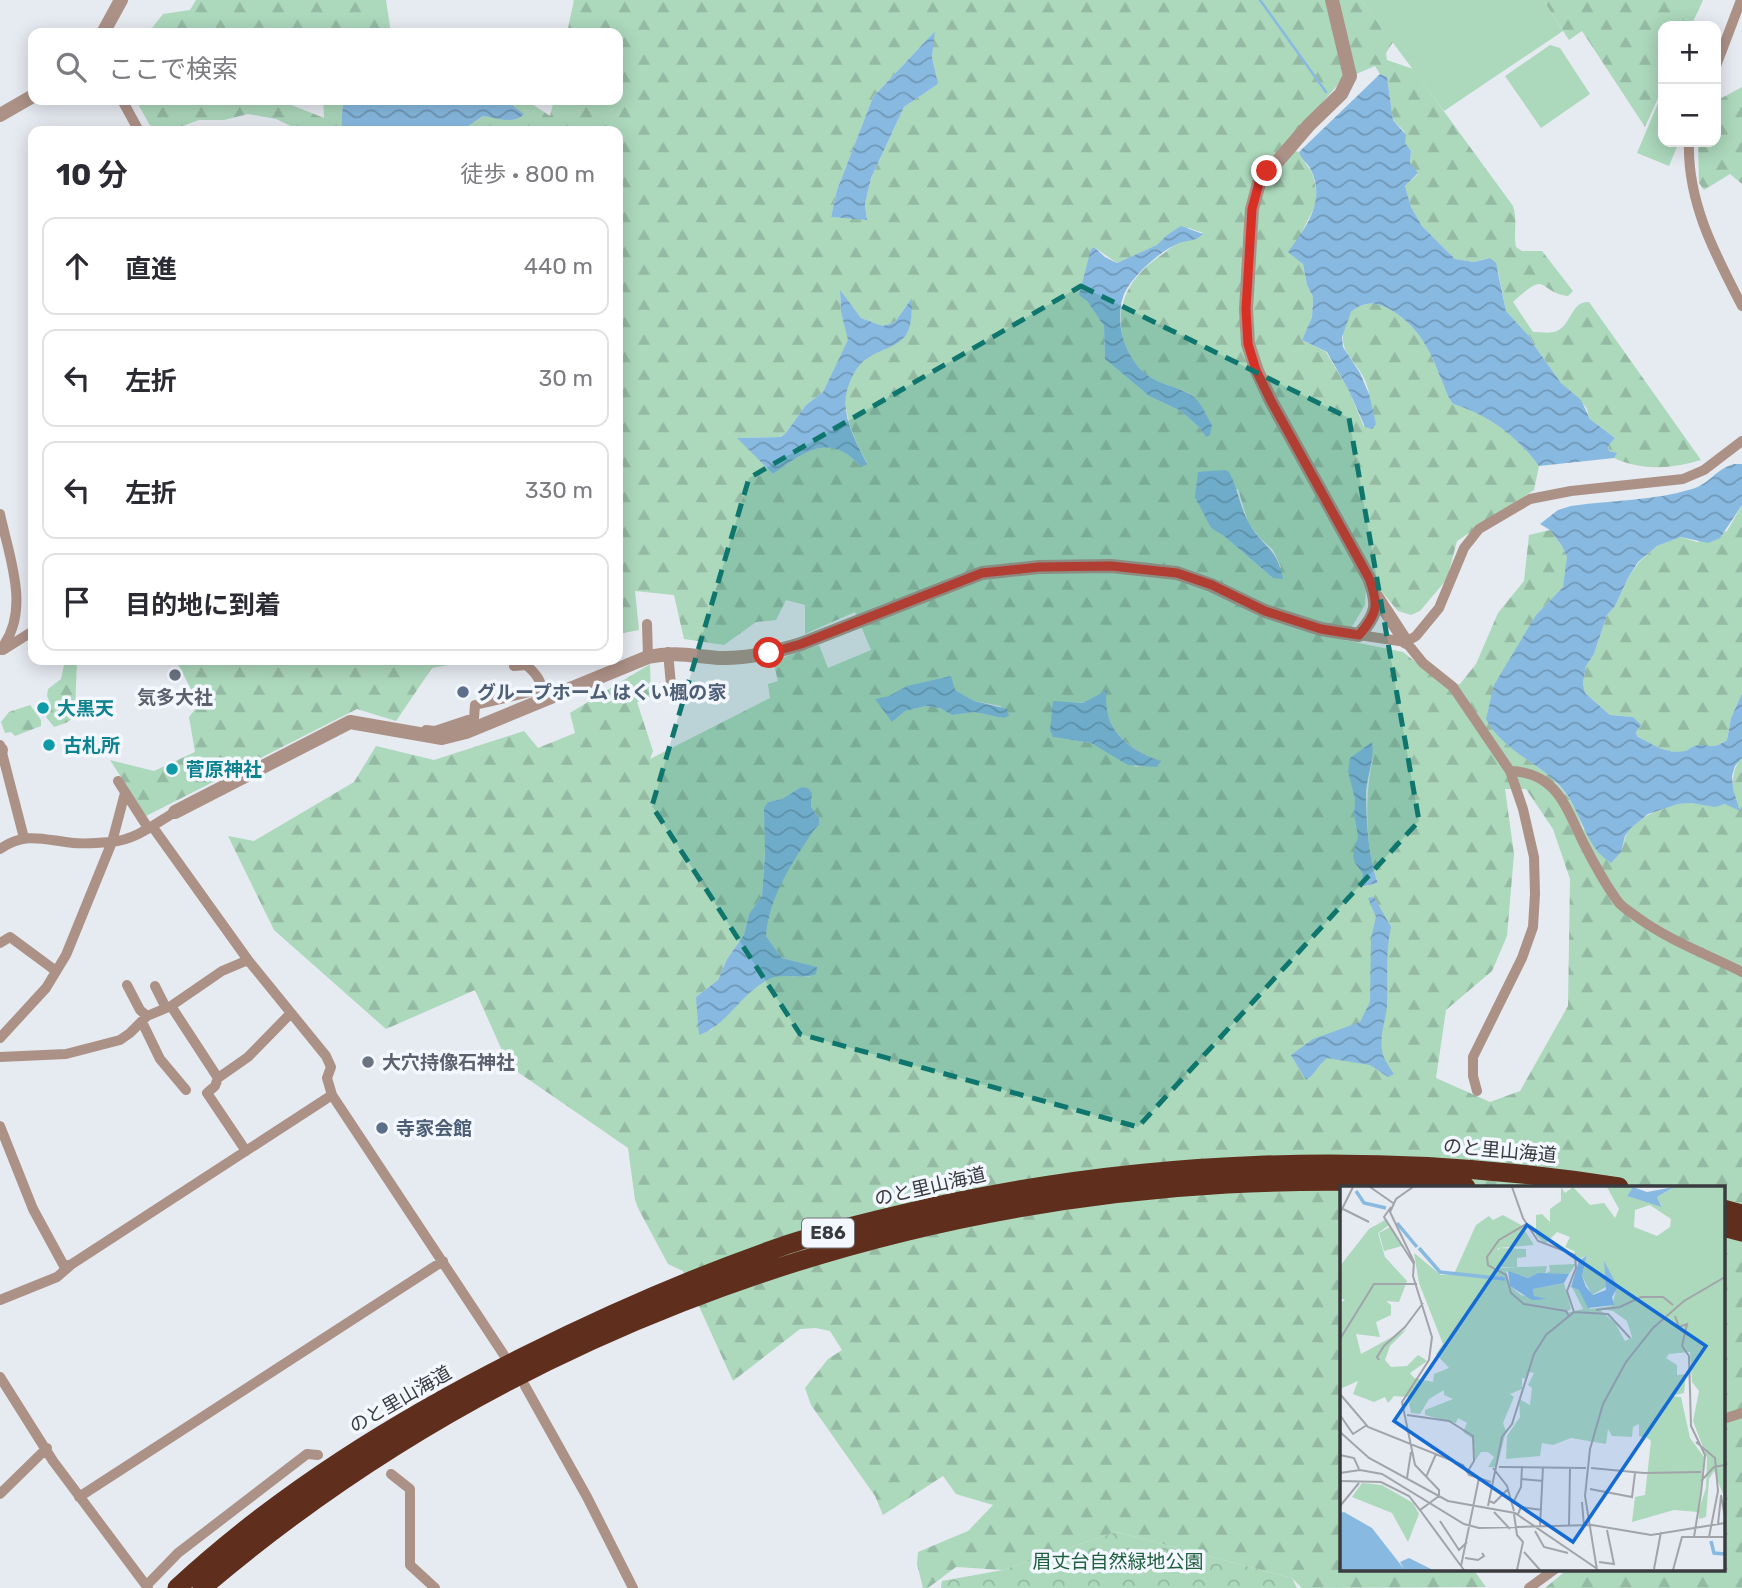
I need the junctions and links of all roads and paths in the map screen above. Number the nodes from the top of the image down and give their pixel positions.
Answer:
1 (121, 0) edge
2 (1332, 0) edge
3 (1741, 0) edge
4 (106, 28) edge
5 (1721, 53) edge
6 (28, 99) edge
7 (125, 105) edge
8 (0, 115) edge
9 (136, 126) edge
10 (1689, 147) edge
11 (1742, 306) edge
12 (1742, 440) edge
13 (0, 514) edge
14 (1377, 596) junction
15 (647, 624) dead end
16 (28, 634) edge
17 (1359, 635) junction
18 (1406, 642) junction
19 (0, 651) edge
20 (668, 652) junction
21 (648, 657) junction
22 (514, 666) dead end
23 (544, 695) junction
24 (672, 696) dead end
25 (403, 731) junction
26 (0, 748) edge
27 (1510, 771) junction
28 (118, 781) dead end
29 (125, 793) junction
30 (175, 812) joint
31 (150, 827) junction
32 (24, 838) junction
33 (112, 842) junction
34 (0, 849) edge
35 (0, 943) edge
36 (248, 960) junction
37 (56, 971) junction
38 (1742, 972) edge
39 (127, 985) dead end
40 (155, 986) dead end
41 (168, 1007) junction
42 (291, 1013) junction
43 (145, 1019) junction
44 (0, 1038) edge
45 (0, 1057) edge
46 (218, 1078) junction
47 (186, 1090) dead end
48 (1477, 1091) dead end
49 (332, 1095) junction
50 (0, 1126) edge
51 (246, 1151) junction
52 (1451, 1186) edge
53 (1612, 1186) edge
54 (1724, 1209) edge
55 (1742, 1214) edge
56 (1724, 1227) edge
57 (1742, 1232) edge
58 (443, 1261) junction
59 (72, 1264) junction
60 (0, 1300) edge
61 (504, 1355) dead end
62 (0, 1377) edge
63 (525, 1386) dead end
64 (1742, 1413) edge
65 (1724, 1419) edge
66 (47, 1448) junction
67 (318, 1455) dead end
68 (391, 1474) dead end
69 (0, 1494) edge
70 (79, 1497) junction
71 (1554, 1570) edge
72 (147, 1587) edge
73 (178, 1587) edge
74 (202, 1588) edge
75 (435, 1588) edge
76 (633, 1588) edge
77 (1529, 1588) edge

1 - 4 street
2 - 14 street
3 - 5 street
6 - 8 street
7 - 9 street
10 - 11 street
12 - 18 street
13 - 19 street
14 - 17 street
14 - 18 street
15 - 21 street
16 - 19 street
17 - 18 street
17 - 20 street
18 - 27 street
20 - 21 street
20 - 24 street
21 - 23 street
22 - 23 street
23 - 25 street
23 - 25 street
25 - 30 street
26 - 32 street
27 - 38 street
27 - 48 street
28 - 29 street
29 - 31 street
29 - 33 street
30 - 31 street
31 - 33 street
31 - 36 street
32 - 33 street
32 - 34 street
33 - 37 street
35 - 37 street
36 - 41 street
36 - 42 street
37 - 44 street
39 - 43 street
40 - 41 street
41 - 43 street
41 - 46 street
42 - 46 street
42 - 49 street
43 - 45 street
43 - 47 street
46 - 51 street
49 - 51 street
49 - 58 street
50 - 59 street
51 - 59 street
52 - 74 highway, のと里山海道 / E86
53 - 73 highway, のと里山海道 / E86
54 - 55 highway
56 - 57 highway
58 - 61 street
58 - 70 street
59 - 60 street
62 - 66 street
63 - 76 street
64 - 65 street
66 - 69 street
66 - 70 street
67 - 72 street
68 - 75 street
70 - 72 street
71 - 77 street

